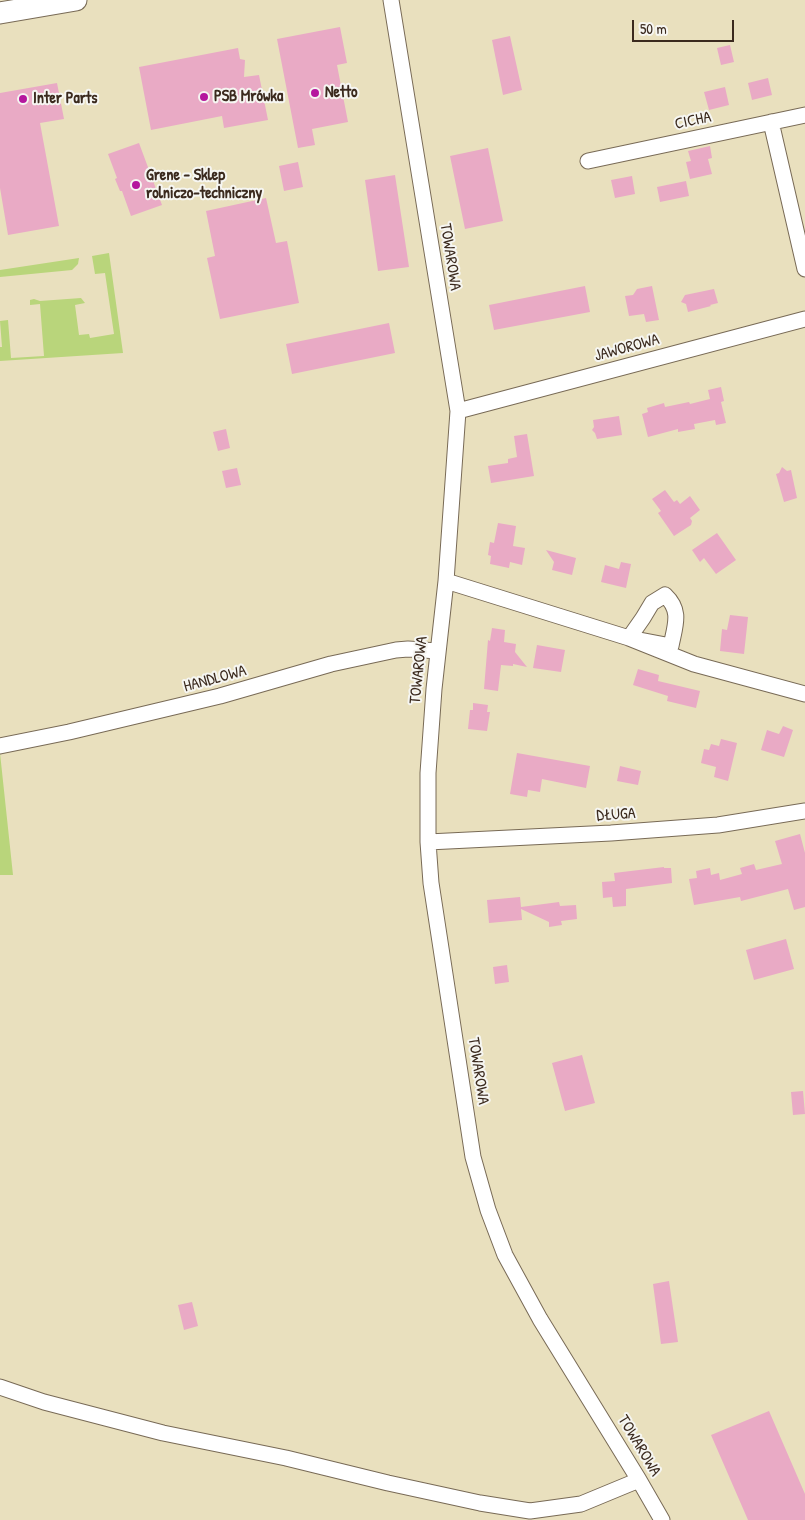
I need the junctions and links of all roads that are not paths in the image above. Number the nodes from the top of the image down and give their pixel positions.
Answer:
1 (76, 0) edge
2 (391, 0) edge
3 (0, 13) edge
4 (805, 115) edge
5 (771, 122) junction
6 (588, 161) dead end
7 (805, 269) edge
8 (805, 319) edge
9 (458, 411) junction
10 (446, 581) junction
11 (438, 651) junction
12 (805, 694) edge
13 (0, 746) edge
14 (805, 811) edge
15 (428, 842) junction
16 (0, 1388) edge
17 (639, 1480) junction
18 (662, 1520) edge

1 - 3 street
2 - 9 street, TOWAROWA
4 - 5 street, CICHA
5 - 6 street, CICHA
5 - 7 street
8 - 9 street, JAWOROWA
9 - 10 street, TOWAROWA
10 - 11 street, TOWAROWA
10 - 12 street
11 - 13 street, HANDLOWA
11 - 15 street, TOWAROWA
14 - 15 street, DŁUGA
15 - 17 street, TOWAROWA
16 - 17 street
17 - 18 street, TOWAROWA

